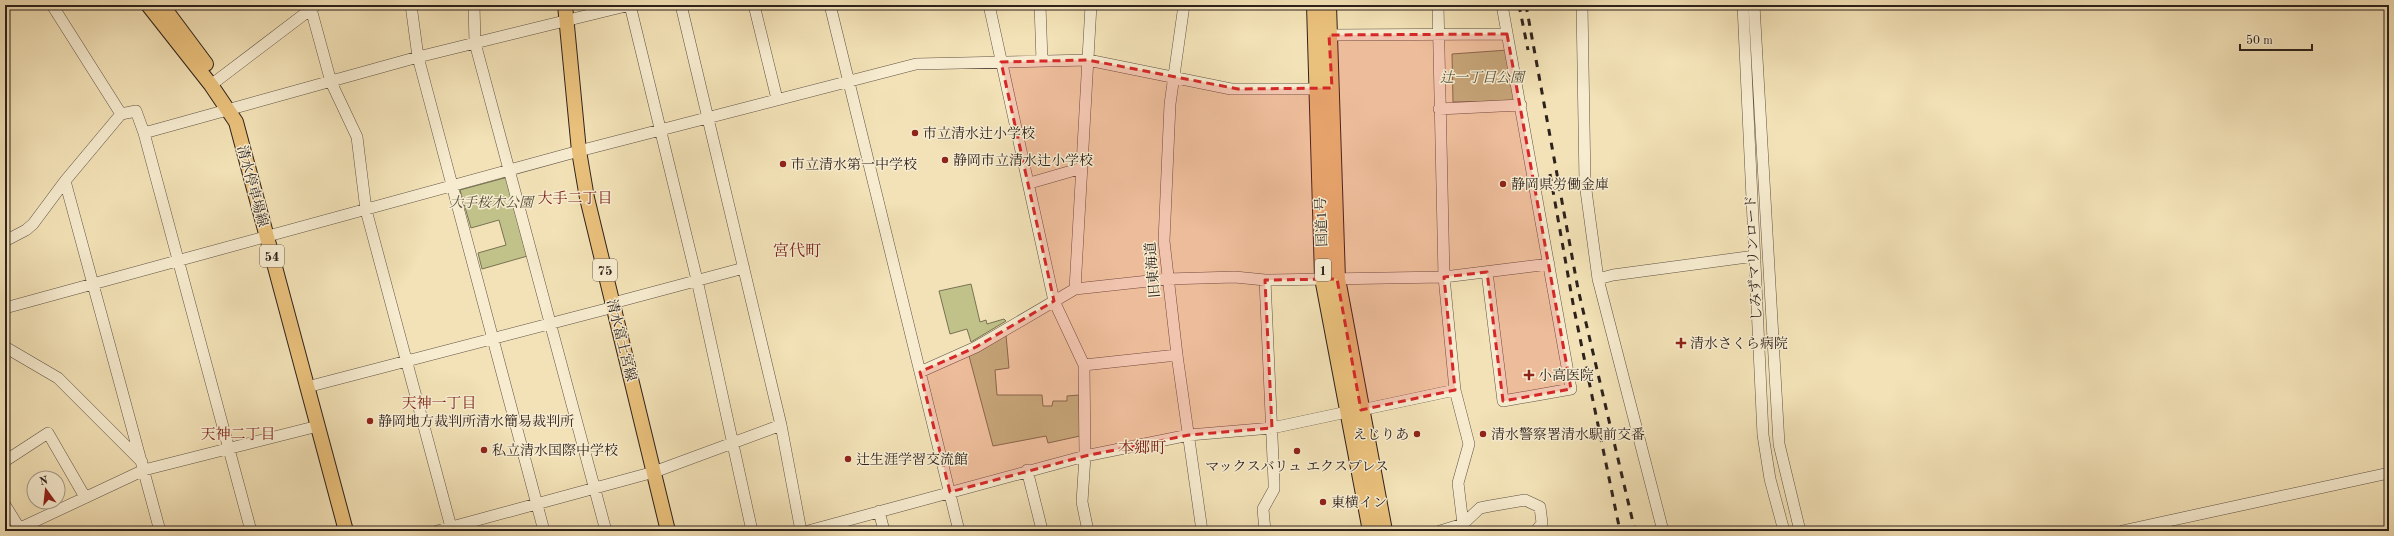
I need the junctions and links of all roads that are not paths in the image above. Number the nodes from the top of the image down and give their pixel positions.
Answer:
1 (52, 5) edge
2 (148, 5) edge
3 (162, 5) edge
4 (411, 5) edge
5 (474, 5) edge
6 (565, 5) edge
7 (681, 5) edge
8 (754, 5) edge
9 (830, 5) edge
10 (989, 5) edge
11 (1040, 5) edge
12 (1091, 5) edge
13 (1184, 5) edge
14 (1315, 5) edge
15 (1328, 5) edge
16 (1438, 5) edge
17 (1502, 5) edge
18 (1582, 5) edge
19 (1743, 5) edge
20 (1754, 5) edge
21 (313, 7) edge
22 (566, 20) junction
23 (1507, 34) junction
24 (1329, 35) junction
25 (1438, 36) junction
26 (475, 43) junction
27 (418, 57) junction
28 (1088, 60) junction
29 (1042, 61) junction
30 (1001, 62) junction
31 (1173, 77) junction
32 (848, 81) junction
33 (331, 82) junction
34 (214, 83) junction
35 (1324, 89) junction
36 (776, 99) junction
37 (1521, 106) junction
38 (234, 109) junction
39 (1439, 109) junction
40 (121, 114) junction
41 (708, 117) junction
42 (659, 130) junction
43 (144, 133) junction
44 (579, 150) junction
45 (1082, 168) junction
46 (509, 170) junction
47 (65, 181) junction
48 (1030, 183) junction
49 (451, 186) junction
50 (366, 210) junction
51 (272, 236) junction
52 (5, 241) edge
53 (1755, 256) junction
54 (177, 261) junction
55 (1549, 264) junction
56 (744, 268) junction
57 (1487, 272) junction
58 (1444, 277) junction
59 (1330, 278) junction
60 (1167, 279) junction
61 (1598, 279) junction
62 (697, 280) junction
63 (1265, 280) junction
64 (94, 283) junction
65 (1075, 289) junction
66 (1054, 300) junction
67 (613, 305) junction
68 (5, 308) edge
69 (551, 323) junction
70 (492, 339) junction
71 (5, 347) edge
72 (1177, 355) junction
73 (407, 362) junction
74 (1084, 365) junction
75 (920, 372) junction
76 (312, 387) junction
77 (1455, 390) junction
78 (1354, 411) junction
79 (781, 425) junction
80 (318, 426) junction
81 (1272, 428) junction
82 (1189, 435) junction
83 (734, 442) junction
84 (228, 447) junction
85 (1085, 456) junction
86 (5, 461) edge
87 (143, 466) junction
88 (1027, 470) junction
89 (654, 472) junction
90 (2389, 473) edge
91 (595, 488) junction
92 (950, 492) junction
93 (85, 497) junction
94 (536, 504) junction
95 (5, 505) edge
96 (879, 512) junction
97 (1463, 524) junction
98 (452, 529) edge
99 (18, 530) edge
100 (1540, 530) edge
101 (160, 531) edge
102 (251, 531) edge
103 (346, 531) edge
104 (356, 531) edge
105 (437, 531) edge
106 (544, 531) edge
107 (606, 531) edge
108 (668, 531) edge
109 (752, 531) edge
110 (801, 531) edge
111 (808, 531) edge
112 (884, 531) edge
113 (959, 531) edge
114 (1037, 531) edge
115 (1088, 531) edge
116 (1202, 531) edge
117 (1265, 531) edge
118 (1371, 531) edge
119 (1384, 531) edge
120 (1440, 531) edge
121 (1663, 531) edge
122 (1784, 531) edge
123 (1800, 531) edge
124 (2122, 531) edge

1 - 40 street
2 - 34 main road, 清水停車場線 / 54
3 - 34 main road, 清水停車場線 / 54
4 - 27 street
5 - 26 street
6 - 22 main road, 清水富士宮線 / 75
7 - 41 street
8 - 36 street
9 - 32 street
10 - 30 street
11 - 29 street
12 - 28 street
13 - 31 street, 旧東海道
14 - 35 highway, 国道1号 / 1
15 - 24 highway, 国道1号 / 1
16 - 25 street
17 - 23 street
18 - 61 street
19 - 53 street, しみずマリンロード
20 - 123 street, しみずマリンロード
21 - 33 street
21 - 34 street
22 - 26 street
22 - 42 street
22 - 44 main road, 清水富士宮線 / 75
23 - 25 street
23 - 37 street
24 - 25 street
24 - 35 highway, 国道1号 / 1
25 - 39 street
26 - 27 street
26 - 46 street
27 - 33 street
27 - 49 street
28 - 29 street
28 - 31 street
28 - 45 street
29 - 30 street
30 - 32 street
30 - 48 street
31 - 35 street
31 - 60 street, 旧東海道
32 - 36 street
32 - 75 street
33 - 38 street
33 - 50 street
34 - 38 main road, 清水停車場線 / 54
35 - 59 highway, 国道1号 / 1
36 - 41 street
37 - 39 street
37 - 55 street
38 - 43 street
38 - 51 main road, 清水停車場線 / 54
39 - 58 street
40 - 43 street
40 - 47 street
41 - 42 street
41 - 56 street
42 - 44 street
42 - 62 street
43 - 54 street
44 - 46 street
44 - 67 main road, 清水富士宮線 / 75
45 - 48 street
45 - 65 street
46 - 49 street
46 - 69 street
47 - 52 street
47 - 64 street
48 - 66 street
49 - 50 street
49 - 70 street
50 - 51 street
50 - 73 street
51 - 54 street
51 - 76 main road, 清水停車場線 / 54
53 - 61 street
53 - 122 street, しみずマリンロード
54 - 64 street
54 - 84 street
55 - 57 street
55 - 57 street
56 - 62 street
56 - 79 street
57 - 58 street
58 - 59 street
58 - 77 street
59 - 63 street
59 - 78 highway, 国道1号 / 1
60 - 63 street
60 - 65 street
60 - 72 street, 旧東海道
61 - 121 street
62 - 67 street
62 - 83 street
63 - 81 street
64 - 68 street
64 - 87 street
65 - 66 street
66 - 74 street
66 - 75 street
67 - 69 street
67 - 89 main road, 清水富士宮線 / 75
69 - 70 street
69 - 91 street
70 - 73 street
70 - 94 street
71 - 87 street
72 - 74 street
72 - 82 street, 旧東海道
73 - 76 street
73 - 98 street
74 - 85 street
75 - 92 street
76 - 80 main road, 清水停車場線 / 54
76 - 104 main road, 清水停車場線 / 54
77 - 78 street
77 - 97 street
78 - 81 street
78 - 118 highway, 国道1号 / 1
78 - 119 highway, 国道1号 / 1
79 - 83 street
79 - 110 street
80 - 84 street
80 - 103 main road, 清水停車場線 / 54
81 - 82 street
81 - 117 street
82 - 85 street
82 - 116 street, 旧東海道
83 - 89 street
83 - 109 street
84 - 87 street
84 - 102 street
85 - 88 street
85 - 115 street
86 - 93 street
87 - 93 street
87 - 101 street
88 - 92 street
88 - 114 street
89 - 91 street
89 - 108 main road, 清水富士宮線 / 75
90 - 124 street
91 - 94 street
91 - 107 street
92 - 96 street
92 - 113 street
93 - 99 street
94 - 98 street
94 - 106 street
95 - 99 street
96 - 111 street
96 - 112 street
97 - 100 street
97 - 120 street
98 - 105 street

